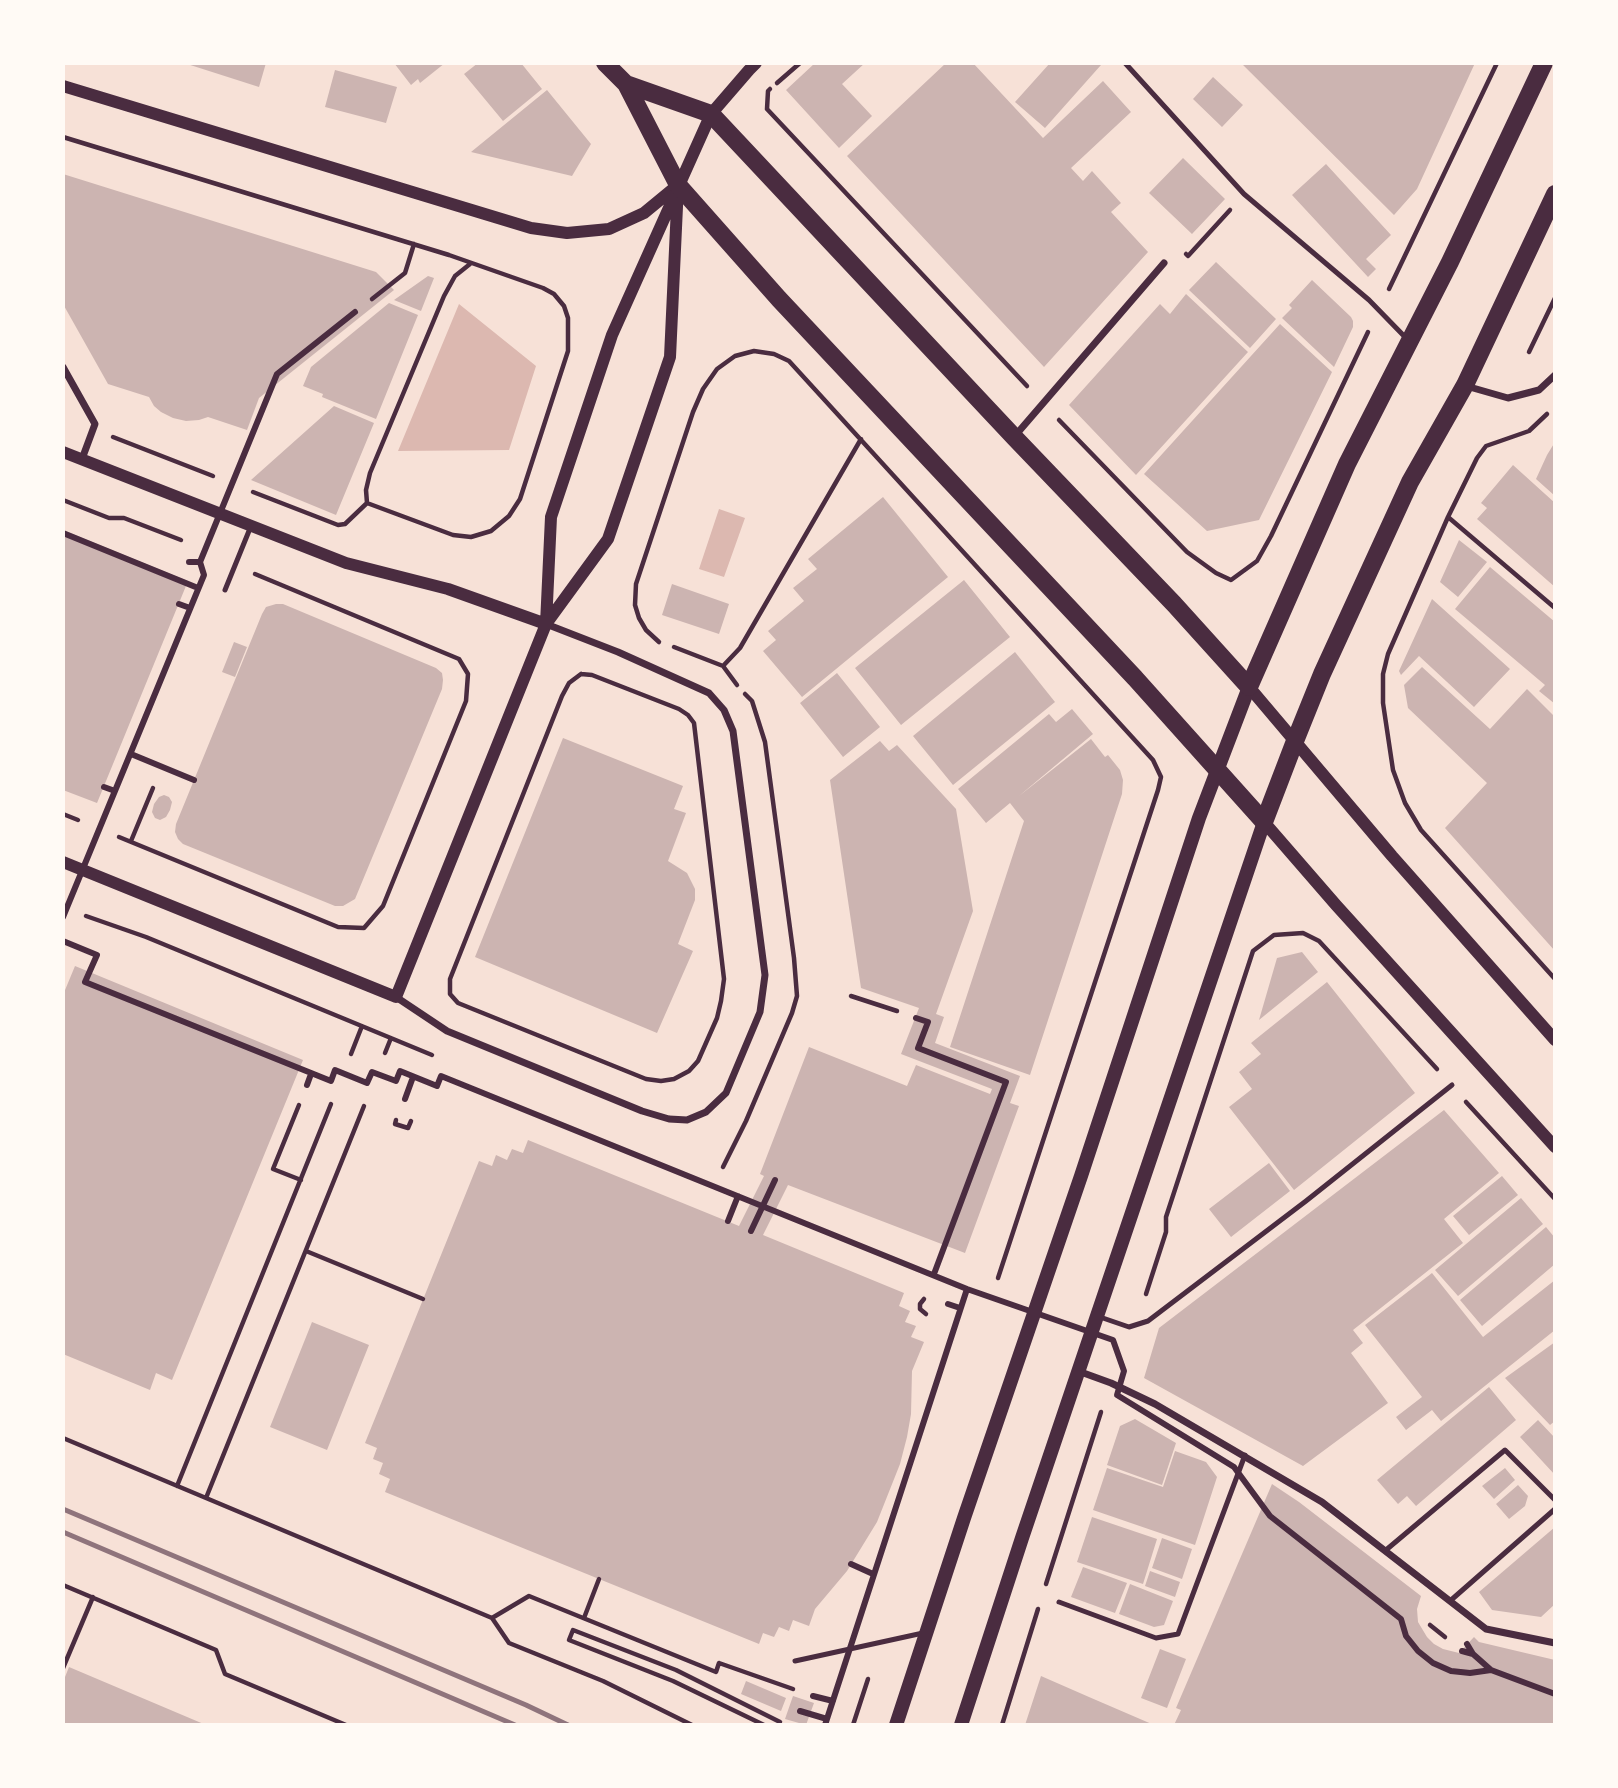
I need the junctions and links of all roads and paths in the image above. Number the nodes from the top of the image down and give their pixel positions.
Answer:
1 (605, 63) edge
2 (756, 63) edge
3 (800, 63) edge
4 (1125, 63) edge
5 (1497, 63) edge
6 (1544, 63) edge
7 (626, 84) junction
8 (63, 86) edge
9 (711, 114) junction
10 (63, 137) edge
11 (678, 185) junction
12 (1244, 194) junction
13 (1555, 194) edge
14 (414, 244) junction
15 (1164, 263) joint
16 (470, 264) junction
17 (383, 290) dead end
18 (1555, 298) edge
19 (1379, 310) junction
20 (355, 312) dead end
21 (1410, 342) junction
22 (1529, 352) dead end
23 (63, 367) edge
24 (1555, 375) edge
25 (1465, 385) junction
26 (1042, 402) junction
27 (1555, 406) edge
28 (93, 429) junction
29 (1014, 437) junction
30 (861, 439) junction
31 (63, 452) edge
32 (82, 459) junction
33 (222, 480) dead end
34 (248, 490) dead end
35 (63, 500) edge
36 (367, 503) junction
37 (1448, 517) junction
38 (251, 526) junction
39 (63, 533) edge
40 (190, 544) dead end
41 (190, 562) dead end
42 (200, 562) junction
43 (235, 566) junction
44 (198, 589) junction
45 (225, 590) dead end
46 (179, 604) dead end
47 (190, 608) junction
48 (1555, 608) edge
49 (546, 624) junction
50 (723, 666) junction
51 (1249, 687) junction
52 (1294, 741) junction
53 (131, 754) junction
54 (1217, 768) junction
55 (194, 780) dead end
56 (104, 787) dead end
57 (115, 791) junction
58 (63, 814) edge
59 (141, 818) dead end
60 (1264, 822) junction
61 (86, 823) dead end
62 (108, 832) dead end
63 (131, 842) junction
64 (63, 862) edge
65 (75, 911) dead end
66 (63, 917) edge
67 (63, 941) edge
68 (1555, 979) edge
69 (851, 996) dead end
70 (396, 997) junction
71 (458, 1003) joint
72 (916, 1018) joint
73 (362, 1026) junction
74 (391, 1038) junction
75 (1555, 1040) edge
76 (437, 1056) dead end
77 (349, 1058) dead end
78 (383, 1058) dead end
79 (311, 1074) junction
80 (413, 1077) junction
81 (307, 1084) joint
82 (1451, 1086) junction
83 (335, 1095) dead end
84 (368, 1097) dead end
85 (405, 1099) dead end
86 (1555, 1147) edge
87 (720, 1172) dead end
88 (301, 1180) junction
89 (775, 1180) dead end
90 (738, 1196) junction
91 (1555, 1199) edge
92 (1166, 1217) junction
93 (728, 1222) dead end
94 (1161, 1223) dead end
95 (751, 1230) dead end
96 (306, 1251) junction
97 (934, 1274) junction
98 (997, 1280) dead end
99 (967, 1289) junction
100 (424, 1299) dead end
101 (948, 1304) dead end
102 (960, 1308) junction
103 (1097, 1316) junction
104 (1129, 1327) junction
105 (1078, 1371) junction
106 (1111, 1383) junction
107 (63, 1438) edge
108 (1245, 1455) junction
109 (177, 1486) junction
110 (206, 1499) junction
111 (1555, 1500) edge
112 (1555, 1509) edge
113 (1386, 1550) junction
114 (851, 1564) dead end
115 (873, 1574) junction
116 (599, 1579) dead end
117 (1046, 1584) dead end
118 (63, 1585) edge
119 (93, 1597) junction
120 (1450, 1601) junction
121 (1059, 1602) dead end
122 (1038, 1609) dead end
123 (492, 1618) junction
124 (584, 1618) junction
125 (926, 1632) junction
126 (880, 1642) junction
127 (1555, 1643) edge
128 (1467, 1644) dead end
129 (1462, 1651) dead end
130 (1473, 1654) junction
131 (794, 1661) dead end
132 (63, 1668) edge
133 (1491, 1670) junction
134 (1555, 1694) edge
135 (813, 1696) joint
136 (833, 1701) junction
137 (800, 1711) dead end
138 (826, 1722) edge
139 (346, 1725) edge
140 (692, 1725) edge
141 (764, 1725) edge
142 (786, 1725) edge
143 (853, 1725) edge
144 (896, 1725) edge
145 (961, 1725) edge
146 (1002, 1725) edge

1 - 7 main road
2 - 9 street
3 - 26 path
4 - 12 lane
5 - 19 path
6 - 21 main road
7 - 9 main road
7 - 11 main road
8 - 11 street
9 - 11 street
9 - 29 main road
10 - 14 path
11 - 49 street
11 - 49 street
11 - 54 main road
12 - 15 path
12 - 19 lane
13 - 25 main road
14 - 16 path
14 - 17 path
15 - 26 street
16 - 36 path
16 - 36 path
18 - 22 path
19 - 21 lane
19 - 26 path
20 - 42 street
21 - 51 main road
23 - 28 street
24 - 25 street
25 - 52 main road
26 - 29 street
27 - 37 path
28 - 32 street
28 - 33 path
29 - 51 main road
30 - 50 path
30 - 50 path
30 - 98 path
31 - 32 street
32 - 38 street
34 - 36 path
35 - 40 path
37 - 48 path
37 - 68 path
38 - 43 lane
38 - 49 street
39 - 44 street
41 - 42 street
42 - 44 street
43 - 45 lane
43 - 63 path
44 - 47 street
46 - 47 street
47 - 53 street
49 - 70 street
49 - 70 street
50 - 87 path
51 - 52 street
51 - 54 main road
52 - 60 main road
52 - 75 street
53 - 55 street
53 - 57 street
54 - 60 main road
54 - 125 main road
56 - 57 street
57 - 66 street
58 - 61 path
59 - 63 path
60 - 86 street
60 - 103 main road
62 - 63 path
64 - 70 street
65 - 73 path
67 - 79 street
69 - 72 path
71 - 71 path
72 - 97 street
73 - 74 path
73 - 77 path
74 - 76 path
74 - 78 path
79 - 80 street
79 - 81 street
80 - 85 street
80 - 90 street
81 - 88 path
82 - 91 path
82 - 92 path
82 - 104 lane
83 - 88 path
84 - 96 path
88 - 109 path
89 - 95 street
90 - 93 street
90 - 97 street
92 - 94 path
92 - 104 path
96 - 100 path
96 - 110 path
97 - 99 street
99 - 102 street
99 - 133 street
101 - 102 street
102 - 115 street
103 - 104 lane
103 - 105 main road
105 - 106 street
105 - 145 main road
106 - 108 street
106 - 117 path
107 - 109 path
108 - 113 street
108 - 121 lane
109 - 110 path
110 - 123 path
111 - 113 lane
112 - 120 lane
113 - 120 street
114 - 115 street
115 - 136 street
116 - 124 path
118 - 119 path
119 - 132 path
119 - 139 path
120 - 127 street
122 - 146 path
123 - 124 path
123 - 140 path
124 - 135 path
125 - 126 lane
125 - 144 main road
126 - 131 lane
126 - 143 path
128 - 130 street
129 - 130 street
130 - 133 street
133 - 134 street
135 - 136 street
136 - 138 street
137 - 138 street
141 - 142 path

